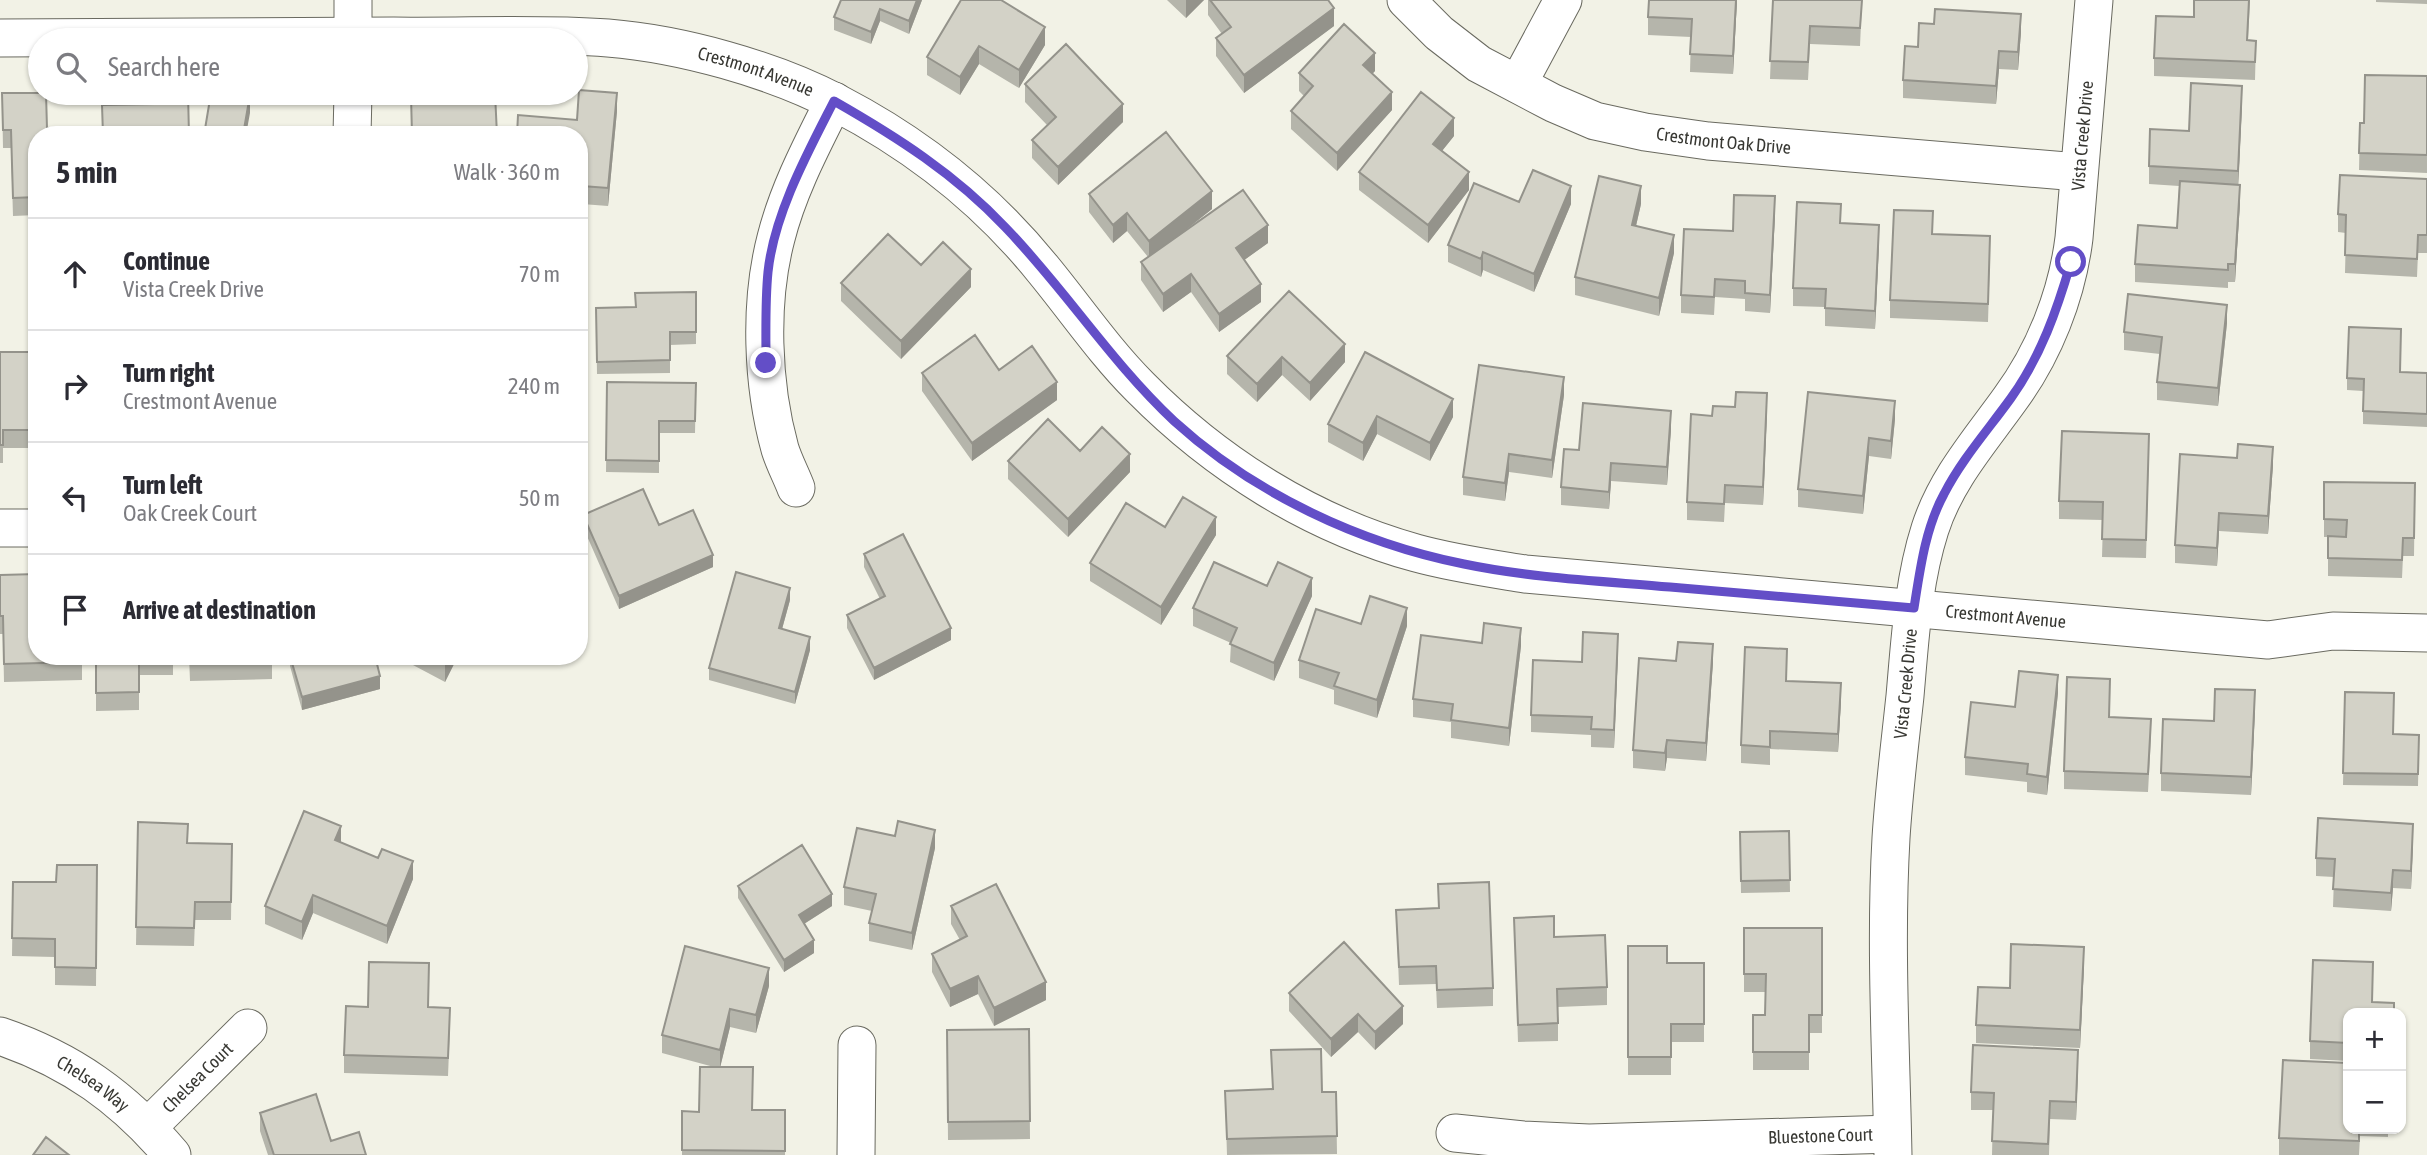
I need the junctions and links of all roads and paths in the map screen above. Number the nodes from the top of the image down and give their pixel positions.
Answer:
1 (353, 0) edge
2 (1406, 0) edge
3 (1563, 0) edge
4 (2094, 0) edge
5 (353, 28) edge
6 (588, 37) edge
7 (0, 38) edge
8 (28, 38) edge
9 (1518, 84) junction
10 (834, 101) junction
11 (353, 105) edge
12 (352, 126) edge
13 (2078, 172) junction
14 (796, 488) dead end
15 (0, 528) edge
16 (28, 528) edge
17 (1914, 608) junction
18 (2427, 634) edge
19 (248, 1028) dead end
20 (0, 1036) edge
21 (857, 1045) dead end
22 (149, 1127) junction
23 (1455, 1133) dead end
24 (1892, 1144) edge
25 (172, 1155) edge
26 (856, 1155) edge

1 - 5 street
2 - 9 street, Crestmont Oak Drive
3 - 9 street
4 - 13 street, Vista Creek Drive
6 - 10 street, Crestmont Avenue
7 - 8 street, Crestmont Avenue
9 - 13 street, Crestmont Oak Drive
10 - 14 street
10 - 17 street, Crestmont Avenue
11 - 12 street
13 - 17 street, Vista Creek Drive
15 - 16 street
17 - 18 street, Crestmont Avenue
17 - 24 street, Vista Creek Drive
19 - 22 street, Chelsea Court
20 - 22 street, Chelsea Way
21 - 26 street
22 - 25 street, Chelsea Way
23 - 24 street, Bluestone Court

